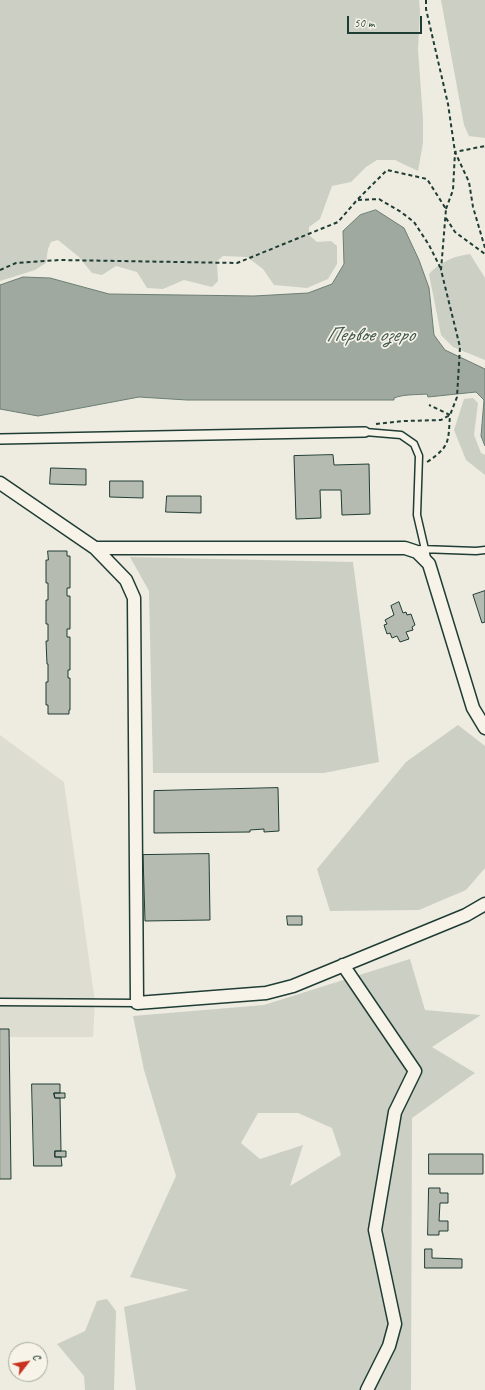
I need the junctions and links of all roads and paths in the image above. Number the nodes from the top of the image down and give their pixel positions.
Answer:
1 (426, 0) edge
2 (485, 146) edge
3 (455, 152) junction
4 (357, 200) junction
5 (446, 209) junction
6 (445, 217) junction
7 (485, 248) edge
8 (485, 254) edge
9 (0, 270) edge
10 (441, 270) junction
11 (429, 405) dead end
12 (450, 415) junction
13 (365, 432) junction
14 (0, 439) edge
15 (419, 468) junction
16 (0, 484) edge
17 (95, 548) junction
18 (405, 548) junction
19 (424, 549) junction
20 (485, 550) edge
21 (429, 564) junction
22 (485, 728) edge
23 (485, 904) edge
24 (343, 965) junction
25 (0, 1002) edge
26 (137, 1002) junction
27 (367, 1390) edge

1 - 3 path
2 - 3 path
3 - 5 path
3 - 7 path
4 - 5 path
4 - 9 path
4 - 10 path
5 - 6 path
6 - 8 path
6 - 10 path
10 - 12 path
11 - 12 path
12 - 13 path
12 - 15 path
13 - 14 street
13 - 15 lane
15 - 19 lane
16 - 17 street
17 - 18 street
17 - 26 street
18 - 19 lane
18 - 21 street
19 - 20 lane
19 - 21 lane
21 - 22 street
23 - 24 street
24 - 26 street
24 - 27 street
25 - 26 lane

